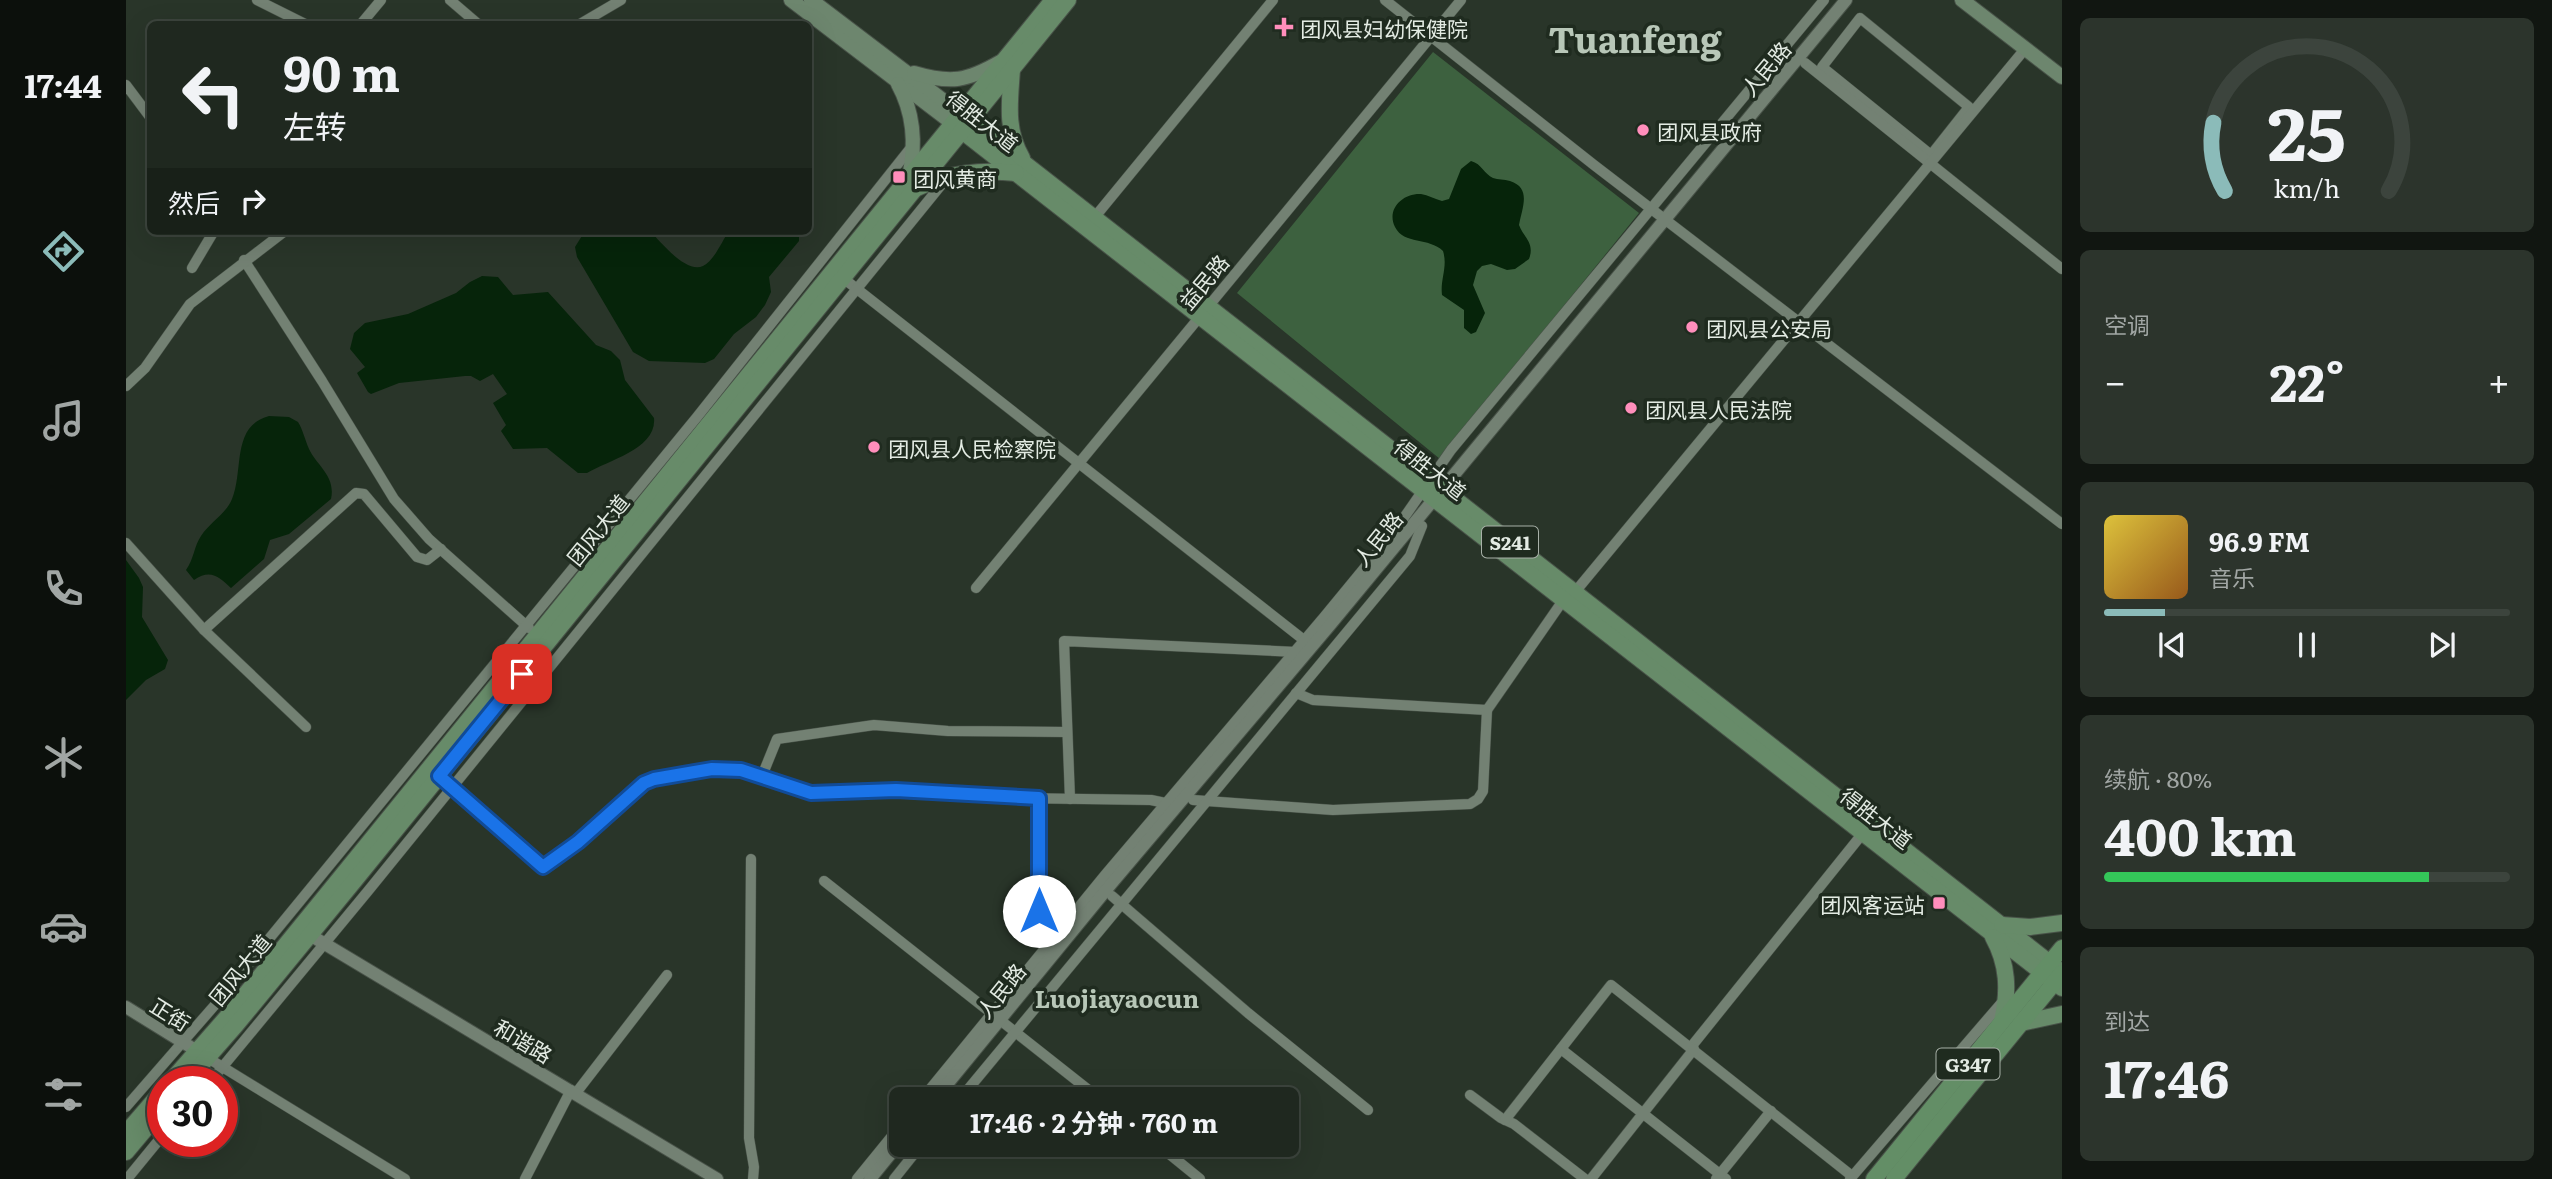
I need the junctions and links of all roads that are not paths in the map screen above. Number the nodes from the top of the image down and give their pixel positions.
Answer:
1 (257, 0) edge
2 (382, 0) edge
3 (450, 0) edge
4 (621, 0) edge
5 (791, 0) edge
6 (811, 0) edge
7 (1053, 0) edge
8 (1068, 0) edge
9 (1273, 0) edge
10 (1385, 0) edge
11 (1461, 0) edge
12 (1824, 0) edge
13 (1846, 0) edge
14 (1857, 0) edge
15 (1962, 0) edge
16 (1975, 0) edge
17 (1860, 18) joint
18 (299, 21) edge
19 (364, 21) edge
20 (474, 21) edge
21 (585, 21) edge
22 (1431, 36) junction
23 (2025, 49) junction
24 (1805, 63) junction
25 (1008, 64) junction
26 (2062, 67) edge
27 (899, 74) junction
28 (2062, 78) edge
29 (126, 85) edge
30 (147, 113) edge
31 (961, 122) junction
32 (914, 144) junction
33 (1929, 164) junction
34 (1022, 169) junction
35 (948, 176) junction
36 (912, 183) junction
37 (1651, 209) junction
38 (1094, 218) junction
39 (1668, 222) junction
40 (212, 235) edge
41 (279, 235) edge
42 (244, 260) junction
43 (192, 268) dead end
44 (2062, 269) edge
45 (843, 278) junction
46 (857, 289) junction
47 (1204, 311) junction
48 (1799, 322) junction
49 (126, 386) edge
50 (1079, 463) junction
51 (1437, 492) junction
52 (2062, 524) edge
53 (1422, 526) junction
54 (126, 543) edge
55 (441, 549) junction
56 (976, 589) dead end
57 (1570, 596) junction
58 (204, 630) junction
59 (531, 631) junction
60 (1305, 648) junction
61 (1296, 693) junction
62 (1487, 710) junction
63 (306, 727) dead end
64 (1066, 732) junction
65 (439, 776) junction
66 (762, 776) junction
67 (453, 788) junction
68 (1039, 798) junction
69 (1070, 799) junction
70 (1200, 800) junction
71 (1171, 805) junction
72 (1863, 833) junction
73 (751, 859) dead end
74 (824, 881) dead end
75 (1117, 900) junction
76 (2062, 923) edge
77 (1996, 928) junction
78 (1059, 931) junction
79 (310, 935) junction
80 (325, 944) junction
81 (2062, 948) edge
82 (667, 975) dead end
83 (2054, 976) edge
84 (2007, 997) junction
85 (126, 1007) edge
86 (2062, 1014) edge
87 (2002, 1021) junction
88 (1004, 1022) junction
89 (2021, 1023) junction
90 (182, 1042) junction
91 (1693, 1048) junction
92 (1561, 1049) junction
93 (202, 1054) junction
94 (188, 1066) edge
95 (195, 1066) edge
96 (221, 1066) edge
97 (224, 1066) edge
98 (238, 1076) edge
99 (935, 1087) edge
100 (946, 1087) edge
101 (955, 1087) edge
102 (967, 1087) edge
103 (1085, 1087) edge
104 (573, 1091) junction
105 (1470, 1094) dead end
106 (126, 1107) edge
107 (147, 1109) edge
108 (1368, 1110) dead end
109 (1771, 1111) junction
110 (1643, 1114) junction
111 (1505, 1120) junction
112 (147, 1127) edge
113 (126, 1133) edge
114 (889, 1140) edge
115 (126, 1152) edge
116 (147, 1155) edge
117 (889, 1156) edge
118 (899, 1157) edge
119 (912, 1157) edge
120 (1173, 1157) edge
121 (1721, 1177) edge
122 (1851, 1178) edge
123 (127, 1179) edge
124 (405, 1179) edge
125 (525, 1179) edge
126 (717, 1179) edge
127 (753, 1179) edge
128 (857, 1179) edge
129 (870, 1179) edge
130 (881, 1179) edge
131 (894, 1179) edge
132 (1200, 1179) edge
133 (1585, 1179) edge
134 (1591, 1179) edge
135 (1874, 1179) edge
136 (1894, 1179) edge

1 - 18 street
2 - 19 street
3 - 20 street
4 - 21 street
5 - 27 main road, 得胜大道
6 - 27 main road, 得胜大道
7 - 25 main road, 团风大道
8 - 25 main road, 团风大道
9 - 38 street
10 - 22 street
11 - 22 street, 益民路
12 - 37 street
13 - 39 street, 人民路
14 - 24 street, 人民路
15 - 23 main road
16 - 26 main road
17 - 17 street
22 - 37 street
22 - 47 street, 益民路
23 - 28 main road
23 - 33 street
24 - 33 street
24 - 39 street, 人民路
25 - 27 main road
25 - 31 main road, 团风大道
25 - 34 main road
27 - 31 main road, 得胜大道
27 - 32 main road
29 - 30 street
31 - 34 main road, 得胜大道 / S241
31 - 36 main road, 团风大道
32 - 36 main road
32 - 59 street
33 - 44 street
33 - 48 street
34 - 35 main road
34 - 38 main road, 得胜大道 / S241
34 - 47 main road, 得胜大道 / S241
35 - 36 main road
35 - 46 street
36 - 45 main road, 团风大道
36 - 59 main road, 团风大道
37 - 39 street
37 - 51 street
38 - 47 main road, 得胜大道 / S241
39 - 48 street
39 - 51 street, 人民路
40 - 43 street
41 - 42 street
42 - 49 street
42 - 55 street
45 - 46 street
45 - 65 main road, 团风大道
46 - 50 street
46 - 67 street
47 - 50 street, 益民路
47 - 51 main road, 得胜大道 / S241
48 - 52 street
48 - 57 street
50 - 56 street, 益民路
50 - 60 street
51 - 53 street, 人民路
51 - 57 main road, 得胜大道 / S241
51 - 60 street, 人民路
53 - 61 street
53 - 70 street, 人民路
54 - 58 street
55 - 58 street
55 - 59 street
57 - 62 street
57 - 72 main road, 得胜大道 / S241
57 - 77 main road, 得胜大道 / S241
58 - 63 street
59 - 90 street
59 - 93 main road, 团风大道
60 - 64 street
60 - 71 street, 人民路
61 - 62 street
61 - 70 street
62 - 70 street
64 - 66 street
64 - 69 street
65 - 67 street
65 - 79 main road, 团风大道
66 - 67 street
66 - 68 street
67 - 80 street
68 - 69 street
68 - 78 street
69 - 71 street
70 - 75 street, 人民路
71 - 78 street
71 - 88 street, 人民路
72 - 77 main road, 得胜大道 / S241
72 - 91 street
73 - 127 street
74 - 88 street
75 - 88 street, 人民路
75 - 108 street
76 - 77 main road
77 - 83 main road, 得胜大道 / S241
77 - 84 main road
78 - 88 street
79 - 80 street, 和谐路
79 - 93 main road, 团风大道
80 - 97 street
80 - 104 street, 和谐路
81 - 83 highway, G347
82 - 104 street
83 - 87 highway, G347
83 - 89 highway, G347
84 - 87 main road
84 - 122 street
85 - 90 street, 正街
86 - 89 main road
87 - 135 highway, G347
88 - 99 street
88 - 100 street, 人民路
88 - 101 street, 人民路
88 - 102 street
88 - 103 street
89 - 136 highway, G347
90 - 93 street, 正街
90 - 106 street
91 - 92 street
91 - 109 street
91 - 110 street
92 - 110 street
92 - 111 street
93 - 94 main road, 团风大道
93 - 95 main road, 团风大道
93 - 96 street
98 - 124 street
104 - 125 street
104 - 126 street, 和谐路
105 - 111 street
107 - 113 main road
109 - 121 street
109 - 122 street
110 - 121 street
110 - 134 street
111 - 133 street
112 - 115 main road
114 - 128 street
116 - 123 street
117 - 129 street
118 - 130 street
119 - 131 street
120 - 132 street

